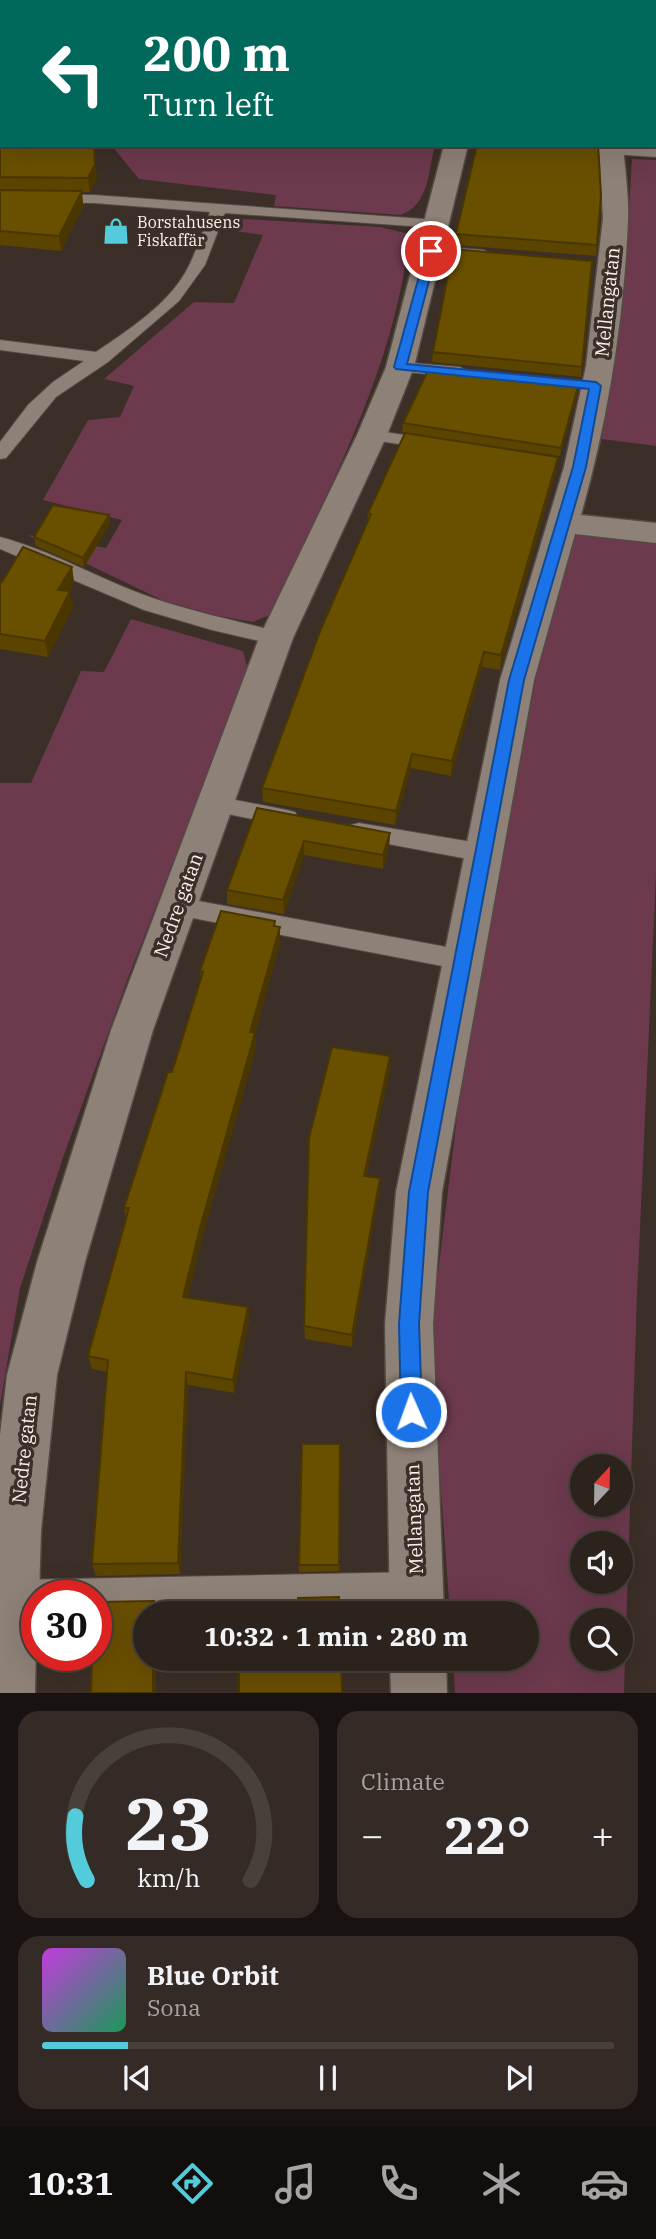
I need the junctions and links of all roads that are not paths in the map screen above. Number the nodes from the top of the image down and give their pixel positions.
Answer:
1 (456, 147) edge
2 (584, 147) edge
3 (611, 148) edge
4 (656, 153) edge
5 (0, 198) edge
6 (219, 208) junction
7 (435, 237) junction
8 (500, 256) edge
9 (0, 345) edge
10 (102, 358) junction
11 (400, 367) junction
12 (478, 374) edge
13 (372, 435) junction
14 (455, 448) edge
15 (0, 454) edge
16 (562, 523) junction
17 (656, 533) edge
18 (0, 543) edge
19 (276, 638) junction
20 (215, 804) junction
21 (309, 821) edge
22 (336, 826) edge
23 (484, 853) junction
24 (177, 906) junction
25 (463, 960) junction
26 (12, 1596) junction
27 (416, 1600) edge
28 (418, 1671) edge
29 (7, 1693) edge
30 (419, 1693) edge

1 - 7 street, Nedre gatan
2 - 3 lane
3 - 4 lane
3 - 16 street, Mellangatan
5 - 6 lane
6 - 7 lane
6 - 10 lane
7 - 8 lane
7 - 11 street, Nedre gatan
9 - 10 lane
10 - 15 lane
11 - 12 lane
11 - 13 street, Nedre gatan
13 - 14 lane
13 - 19 street, Nedre gatan
16 - 17 street
16 - 23 street, Mellangatan
18 - 19 lane
19 - 20 street, Nedre gatan
20 - 21 lane
20 - 24 street, Nedre gatan
22 - 23 lane
23 - 25 street, Mellangatan
24 - 25 lane
24 - 26 street, Nedre gatan
25 - 27 street, Mellangatan
26 - 27 lane
26 - 29 street, Nedre gatan
28 - 30 street

